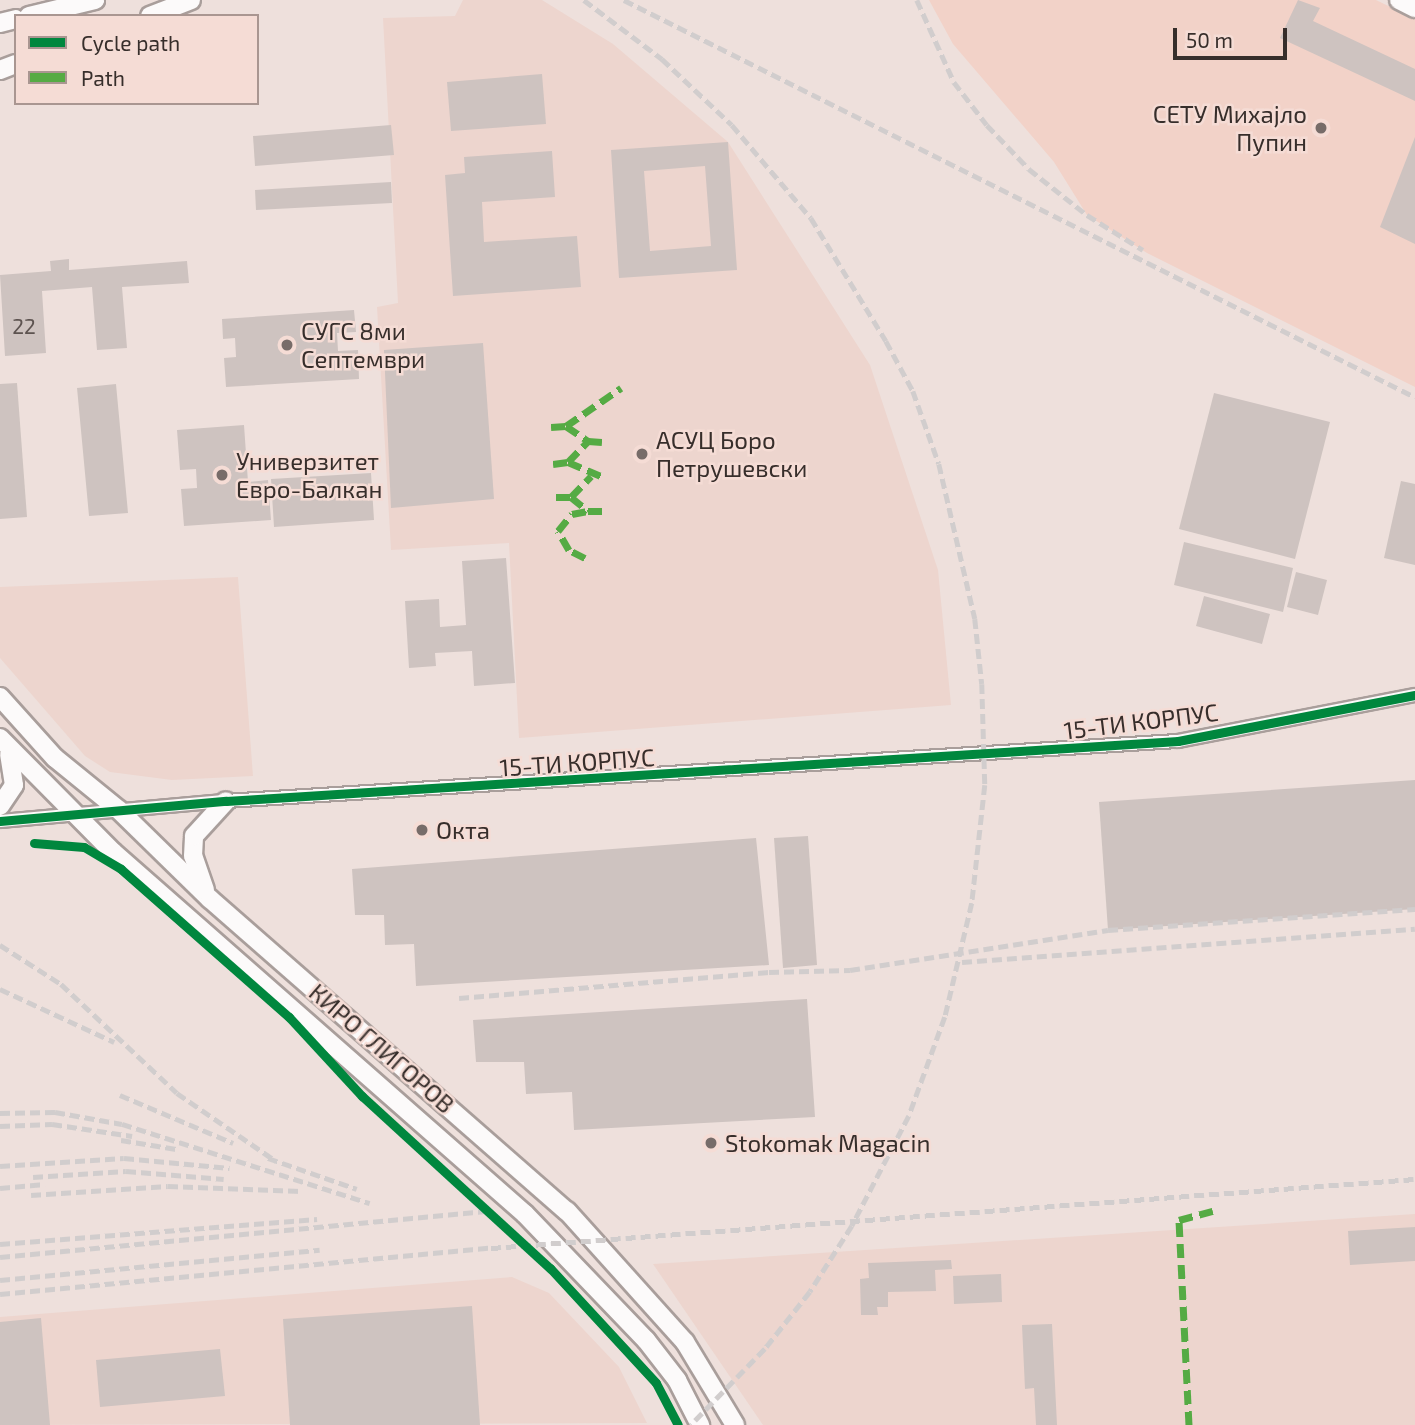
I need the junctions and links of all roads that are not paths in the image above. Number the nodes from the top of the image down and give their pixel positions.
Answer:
1 (95, 0) edge
2 (191, 0) edge
3 (1399, 0) edge
4 (1415, 8) edge
5 (37, 14) edge
6 (155, 14) edge
7 (1415, 695) edge
8 (0, 697) edge
9 (4, 743) edge
10 (226, 801) junction
11 (0, 806) edge
12 (119, 810) junction
13 (73, 814) junction
14 (0, 821) edge
15 (210, 899) junction
16 (701, 1425) edge
17 (735, 1425) edge

1 - 5 street
2 - 6 street
3 - 4 street
7 - 10 street, 15-ТИ КОРПУС
8 - 12 street, КИРО ГЛИГОРОВ
9 - 11 street
9 - 13 street, КИРО ГЛИГОРОВ
10 - 12 street, 15-ТИ КОРПУС
10 - 15 street
12 - 13 street, 15-ТИ КОРПУС
12 - 15 street, КИРО ГЛИГОРОВ
13 - 14 street, 15-ТИ КОРПУС
13 - 16 street, КИРО ГЛИГОРОВ
15 - 17 street, КИРО ГЛИГОРОВ

